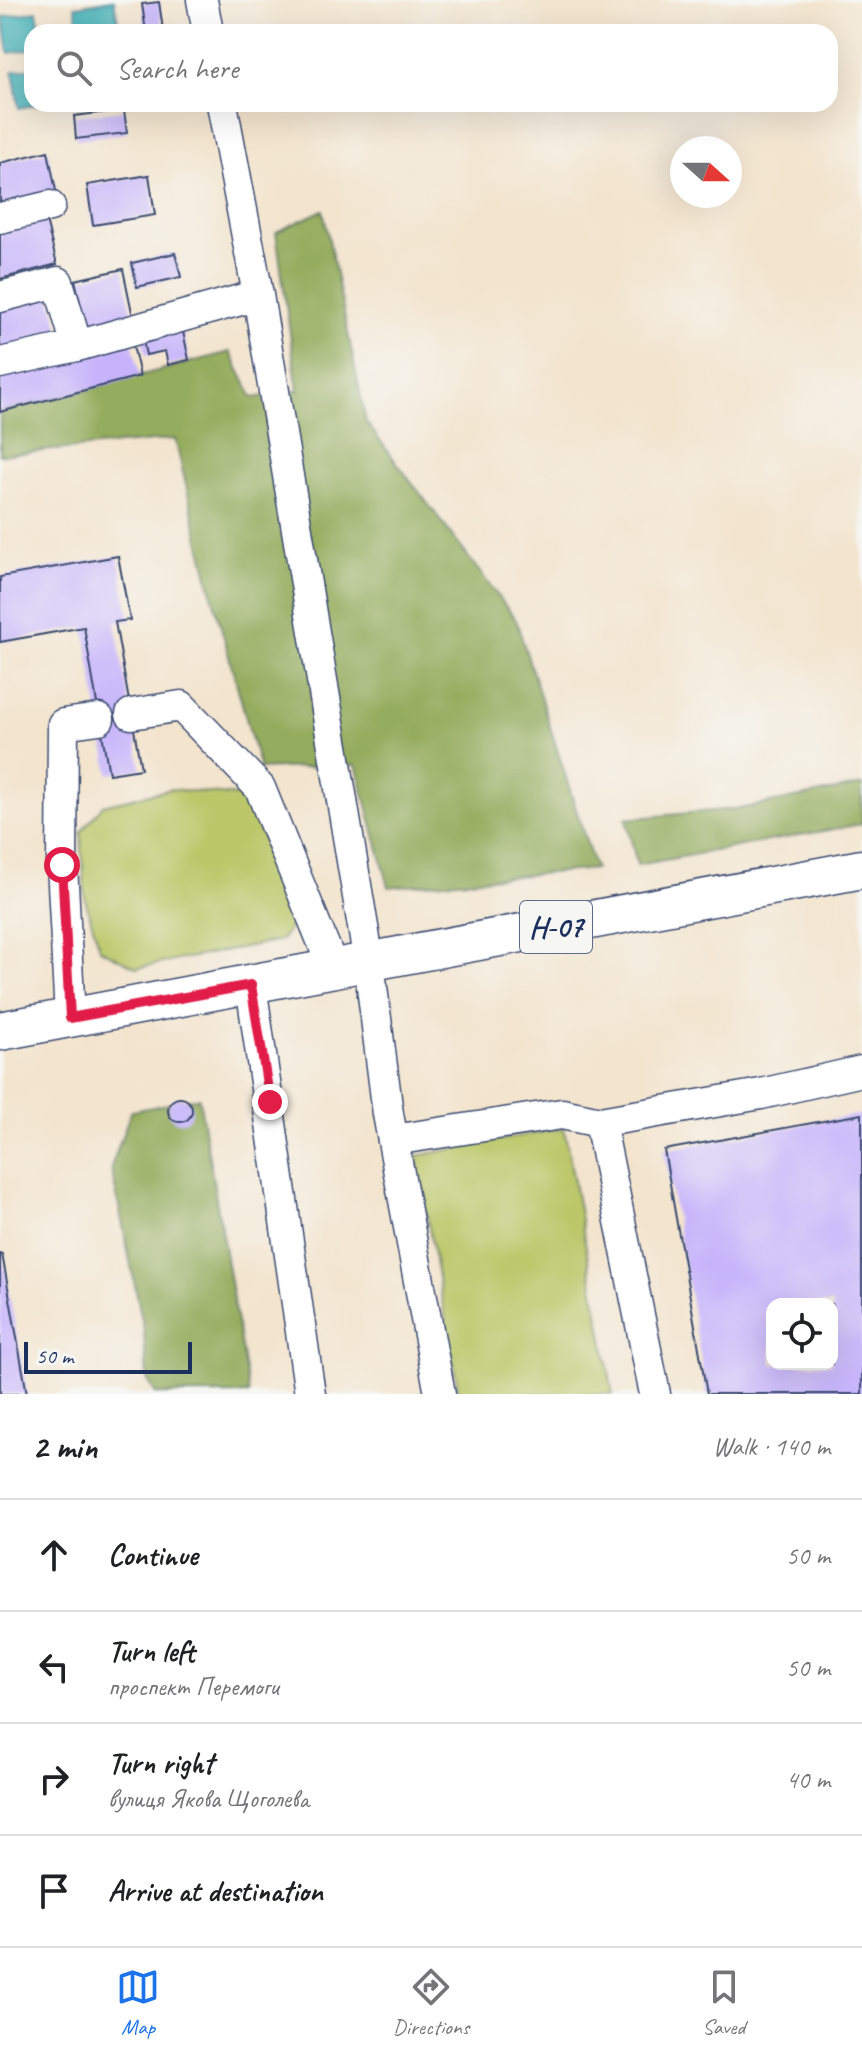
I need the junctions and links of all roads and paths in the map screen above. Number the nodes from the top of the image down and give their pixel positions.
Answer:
1 (202, 0) edge
2 (206, 24) edge
3 (224, 112) edge
4 (50, 206) dead end
5 (0, 218) edge
6 (258, 295) junction
7 (0, 297) edge
8 (77, 346) junction
9 (0, 363) edge
10 (131, 714) dead end
11 (99, 719) dead end
12 (862, 869) edge
13 (351, 966) junction
14 (251, 985) junction
15 (70, 1018) junction
16 (0, 1031) edge
17 (862, 1071) edge
18 (600, 1122) junction
19 (393, 1140) junction
20 (310, 1394) edge
21 (440, 1394) edge
22 (655, 1394) edge

1 - 2 street
3 - 6 street
4 - 5 street
6 - 8 street
6 - 13 street
7 - 8 street
8 - 9 street
10 - 13 street
11 - 15 street
12 - 13 main road, Н-07
13 - 14 main road, Н-07
13 - 19 street
14 - 15 main road, Н-07
14 - 20 street
15 - 16 main road, Н-07
17 - 18 street
18 - 19 street
18 - 22 street
19 - 21 street

